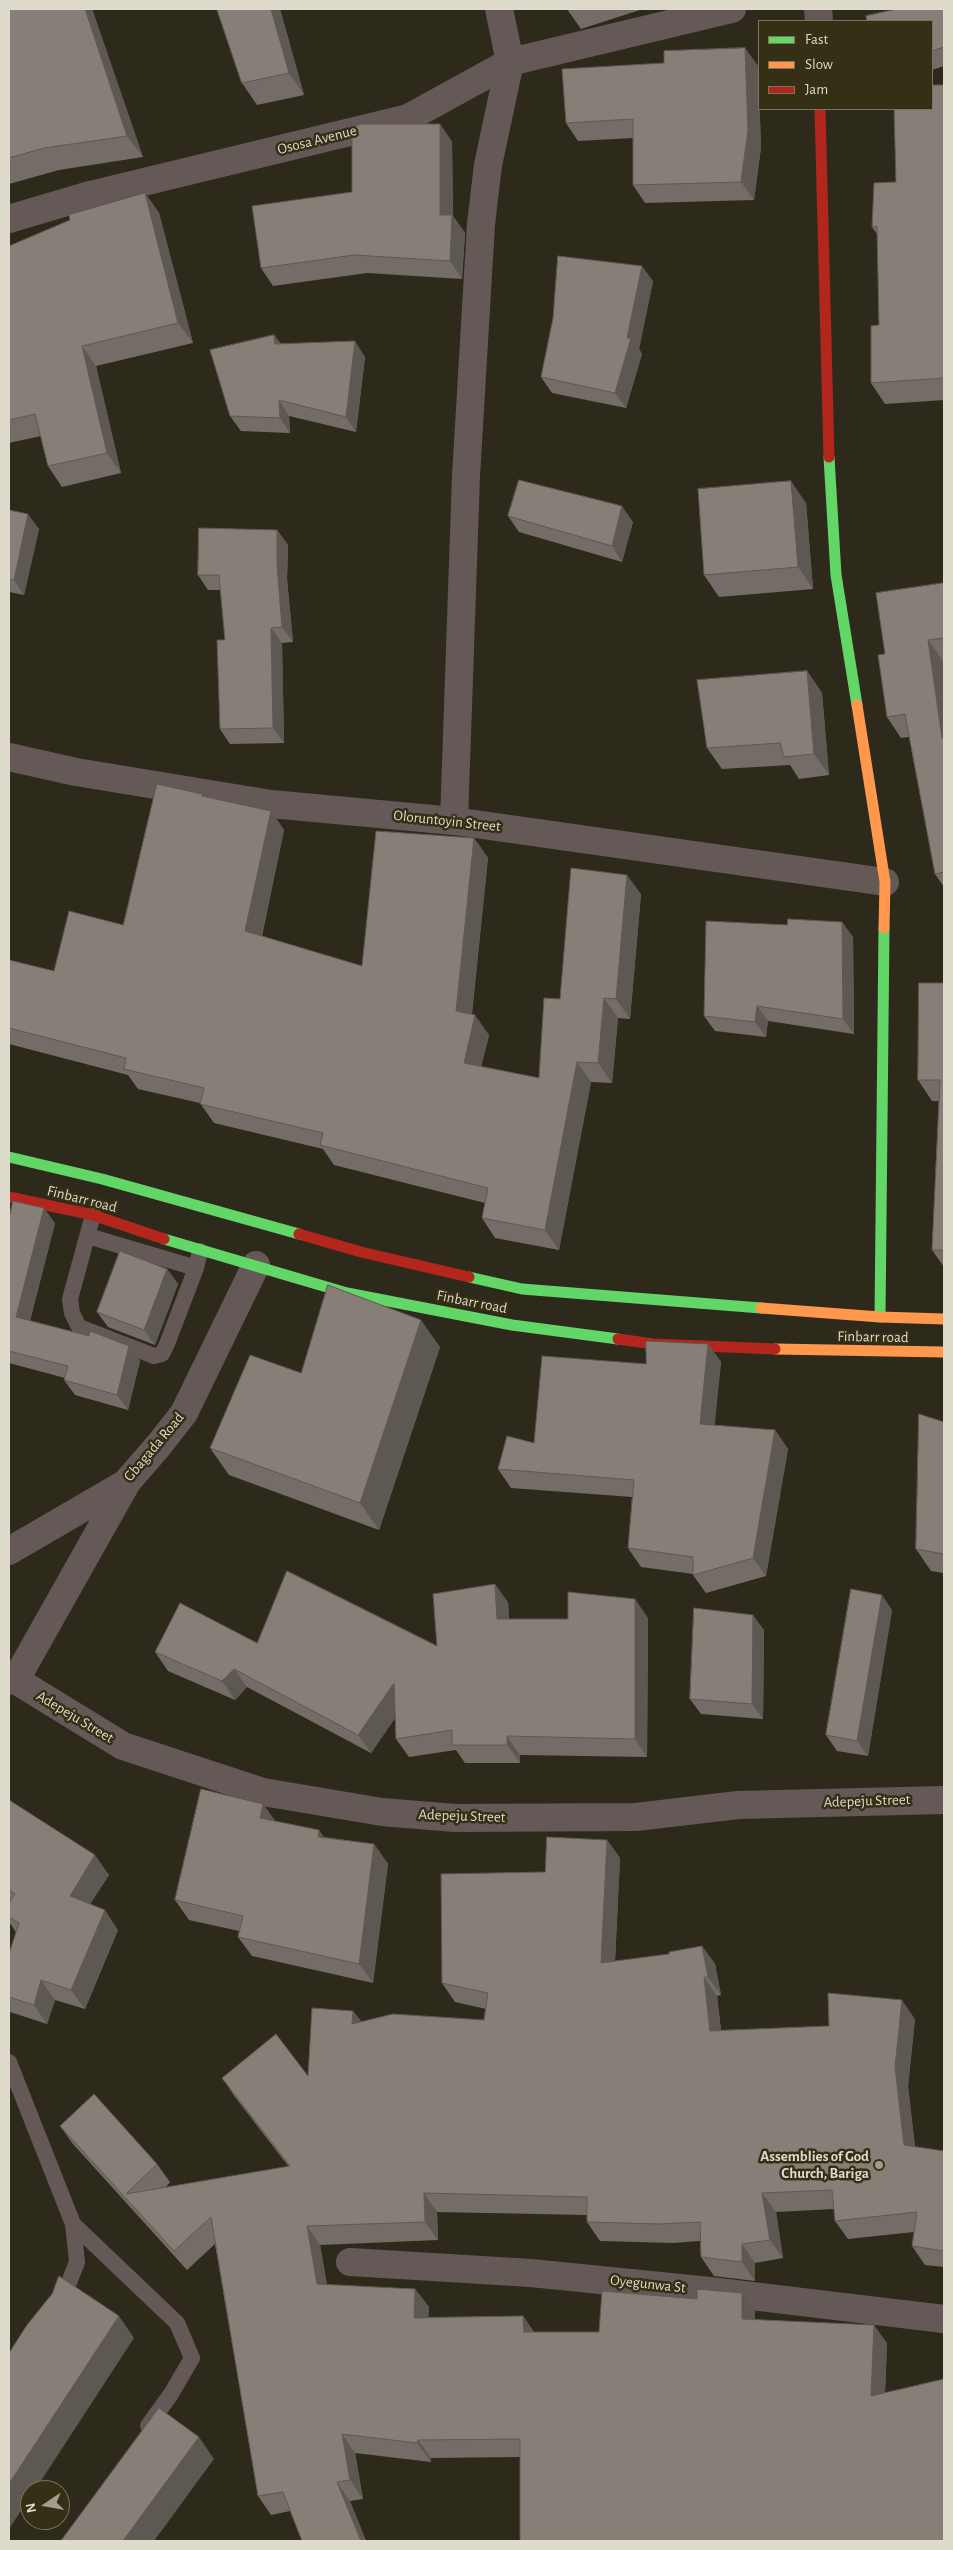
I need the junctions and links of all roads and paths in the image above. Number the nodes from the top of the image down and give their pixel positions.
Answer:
1 (499, 9) edge
2 (732, 9) edge
3 (510, 62) junction
4 (820, 110) edge
5 (9, 219) edge
6 (9, 757) edge
7 (454, 820) junction
8 (885, 882) junction
9 (9, 1157) edge
10 (9, 1197) edge
11 (93, 1215) junction
12 (88, 1236) junction
13 (200, 1251) junction
14 (256, 1265) junction
15 (196, 1268) junction
16 (880, 1317) junction
17 (944, 1319) edge
18 (944, 1352) edge
19 (126, 1483) junction
20 (9, 1551) edge
21 (11, 1684) edge
22 (944, 1800) edge
23 (9, 2062) edge
24 (73, 2224) junction
25 (350, 2262) dead end
26 (52, 2318) edge
27 (944, 2319) edge
28 (137, 2440) edge

1 - 3 street
2 - 3 street, Ososa Avenue
3 - 5 street, Ososa Avenue
3 - 7 street
4 - 8 main road
6 - 7 street, Oloruntoyin Street
7 - 8 street, Oloruntoyin Street
8 - 16 main road
9 - 16 main road, Finbarr road
10 - 11 main road, Finbarr road
11 - 12 lane
11 - 13 main road, Finbarr road
12 - 15 lane
12 - 15 lane
13 - 14 main road, Finbarr road
13 - 15 lane
14 - 18 main road, Finbarr road
14 - 19 street, Gbagada Road
16 - 17 main road, Finbarr road
19 - 20 street, Gbagada Road
19 - 21 street
21 - 22 street, Adepeju Street
23 - 24 lane
24 - 26 lane
24 - 28 lane
25 - 27 street, Oyegunwa St

